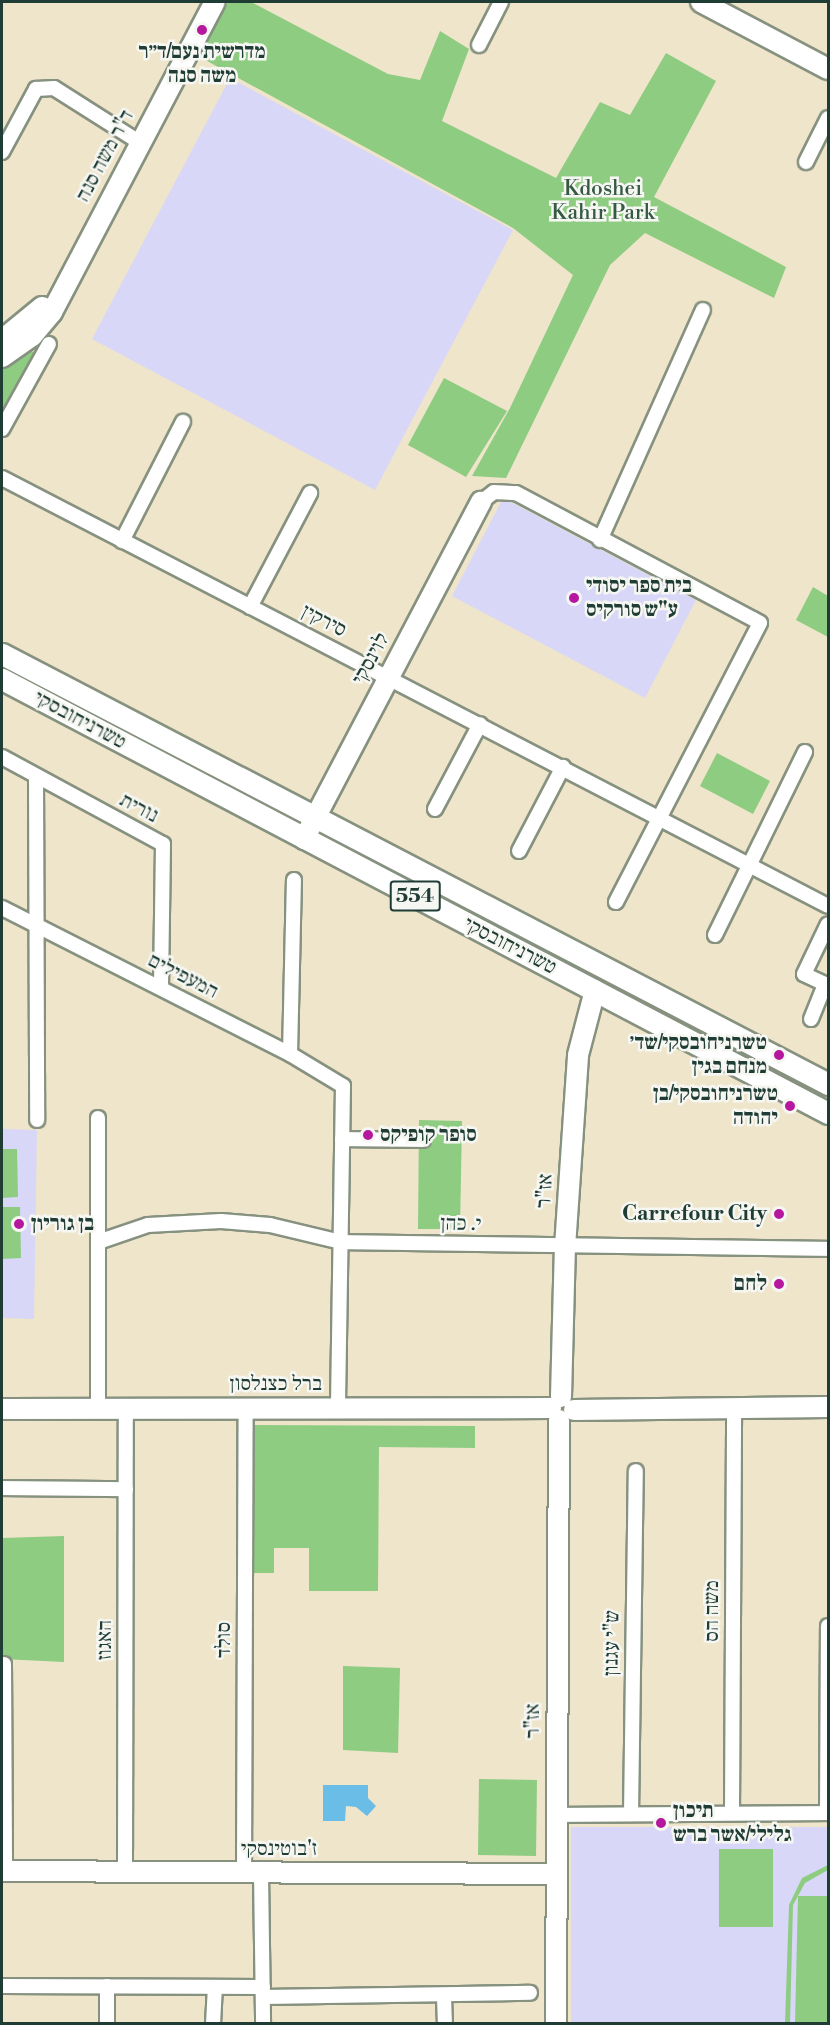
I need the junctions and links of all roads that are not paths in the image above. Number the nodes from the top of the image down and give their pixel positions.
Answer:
1 (215, 2) edge
2 (501, 2) edge
3 (701, 2) edge
4 (728, 2) edge
5 (479, 45) dead end
6 (828, 55) edge
7 (828, 69) edge
8 (828, 118) edge
9 (139, 142) junction
10 (2, 152) edge
11 (806, 162) dead end
12 (89, 237) junction
13 (704, 310) dead end
14 (2, 340) edge
15 (49, 344) dead end
16 (2, 357) edge
17 (183, 422) dead end
18 (2, 429) edge
19 (2, 478) edge
20 (310, 493) dead end
21 (481, 502) joint
22 (600, 540) junction
23 (122, 541) junction
24 (250, 607) junction
25 (2, 654) edge
26 (388, 678) junction
27 (2, 679) edge
28 (480, 724) junction
29 (805, 752) dead end
30 (2, 757) edge
31 (563, 767) junction
32 (36, 776) junction
33 (435, 809) dead end
34 (660, 816) junction
35 (314, 819) junction
36 (304, 839) junction
37 (519, 851) dead end
38 (750, 865) junction
39 (294, 880) dead end
40 (616, 902) dead end
41 (828, 906) edge
42 (2, 908) edge
43 (828, 924) edge
44 (37, 925) junction
45 (716, 935) dead end
46 (160, 987) junction
47 (595, 990) junction
48 (811, 1019) dead end
49 (290, 1054) junction
50 (828, 1084) edge
51 (828, 1113) edge
52 (98, 1118) dead end
53 (37, 1120) dead end
54 (342, 1139) junction
55 (423, 1140) dead end
56 (98, 1242) junction
57 (341, 1242) junction
58 (565, 1247) junction
59 (828, 1249) edge
60 (828, 1407) edge
61 (126, 1408) junction
62 (246, 1408) junction
63 (338, 1408) junction
64 (734, 1408) junction
65 (2, 1409) edge
66 (98, 1409) junction
67 (562, 1409) junction
68 (636, 1471) dead end
69 (2, 1488) edge
70 (126, 1489) junction
71 (828, 1626) edge
72 (4, 1664) dead end
73 (828, 1813) edge
74 (631, 1814) junction
75 (732, 1814) junction
76 (556, 1815) junction
77 (3, 1871) edge
78 (125, 1872) junction
79 (253, 1872) junction
80 (556, 1874) junction
81 (2, 1986) edge
82 (107, 1986) junction
83 (215, 1987) junction
84 (263, 1992) junction
85 (530, 1993) dead end
86 (444, 1997) junction
87 (106, 2024) edge
88 (213, 2024) edge
89 (263, 2024) edge
90 (445, 2024) edge
91 (556, 2024) edge

1 - 9 street, ד"ר משה סנה
2 - 5 street
3 - 7 street
4 - 6 street
8 - 11 street
9 - 10 street
9 - 12 street, ד"ר משה סנה
12 - 14 street, ד"ר משה סנה
12 - 16 street, ד"ר משה סנה
13 - 22 street
15 - 18 street
17 - 23 street
19 - 23 street, סירקין
20 - 24 street
21 - 22 street
21 - 26 street, לוינסקי
22 - 34 street
23 - 24 street, סירקין
24 - 26 street, סירקין
25 - 35 main road, טשרניחובסקי / 554
26 - 28 street, סירקין
26 - 35 street, לוינסקי
27 - 36 main road, טשרניחובסקי / 554
28 - 31 street, סירקין
28 - 33 street
29 - 38 street
30 - 32 street, נורית
31 - 34 street, סירקין
31 - 37 street
32 - 44 street
32 - 46 street, נורית
34 - 38 street, סירקין
34 - 40 street
35 - 36 street, לוינסקי
35 - 50 main road, טשרניחובסקי / 554
36 - 47 main road, טשרניחובסקי / 554
38 - 41 street, סירקין
38 - 45 street
39 - 49 street
42 - 44 street, המעפילים
43 - 48 street
44 - 46 street, המעפילים
44 - 53 street
46 - 49 street, המעפילים
47 - 51 main road, טשרניחובסקי / 554
47 - 58 street, אז"ר
49 - 54 street, המעפילים
52 - 56 street
54 - 55 street
54 - 57 street
56 - 57 street, י. כהן
56 - 66 street
57 - 58 street, י. כהן
57 - 63 street
58 - 59 street, י. כהן
58 - 67 street, אז"ר
60 - 64 street, ברל כצנלסון
61 - 62 street, ברל כצנלסון
61 - 66 street, ברל כצנלסון
61 - 70 street, האגוז
62 - 63 street, ברל כצנלסון
62 - 79 street, סולד
63 - 67 street, ברל כצנלסון
64 - 67 street, ברל כצנלסון
64 - 75 street, משה הס
65 - 66 street, ברל כצנלסון
67 - 76 street, אז"ר
68 - 74 street, ש"י עגנון
69 - 70 street
70 - 78 street, האגוז
71 - 73 street
72 - 77 street
73 - 75 street
74 - 75 street
74 - 76 street
76 - 80 street, אז"ר
77 - 78 street, ז'בוטינסקי
78 - 79 street, ז'בוטינסקי
79 - 80 street, ז'בוטינסקי
79 - 84 street, סולד
80 - 91 street, אז"ר
81 - 82 street
82 - 83 street
82 - 87 street
83 - 84 street
83 - 88 street
84 - 86 street
84 - 89 street, סולד
85 - 86 street
86 - 90 street

